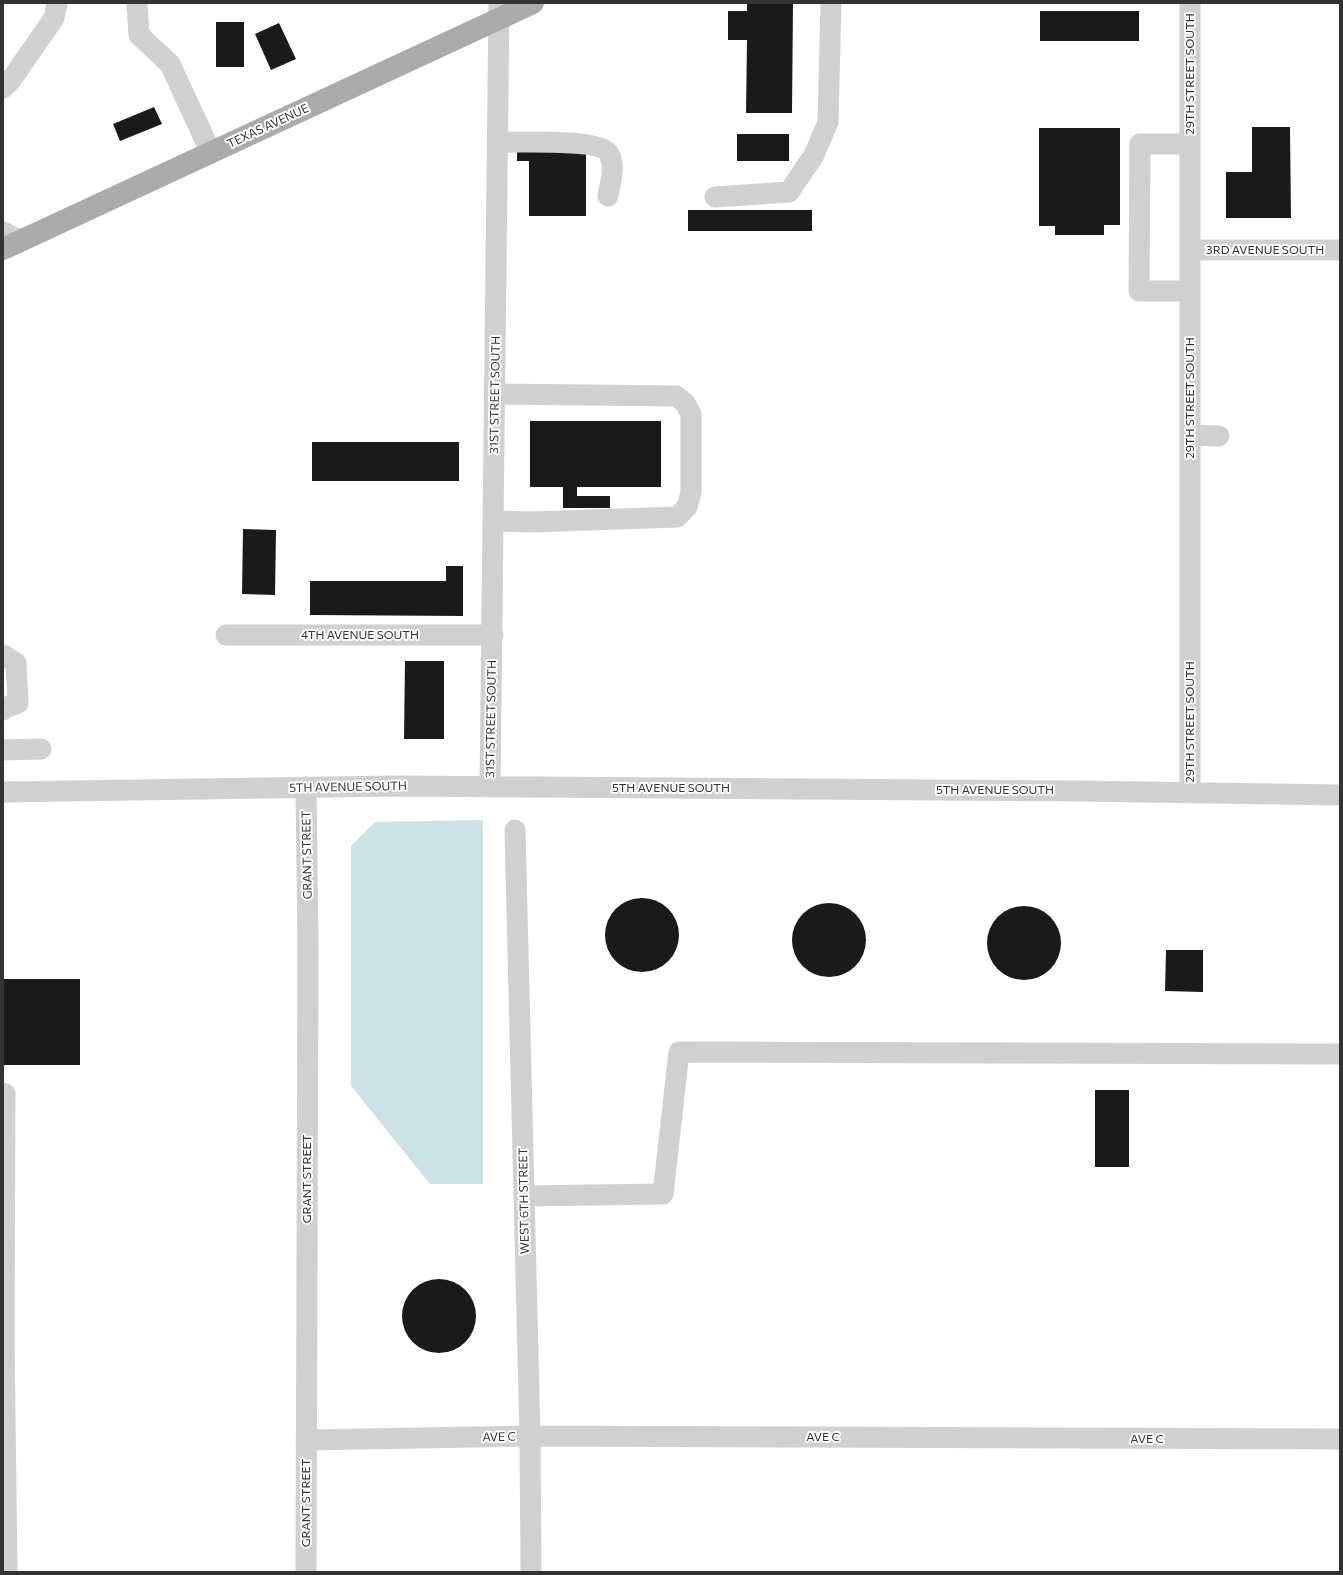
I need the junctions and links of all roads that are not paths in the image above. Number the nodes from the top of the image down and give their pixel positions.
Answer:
1 (57, 3) edge
2 (137, 3) edge
3 (533, 3) edge
4 (831, 3) edge
5 (1190, 3) edge
6 (499, 11) edge
7 (3, 88) edge
8 (498, 142) junction
9 (1190, 144) junction
10 (211, 153) junction
11 (608, 196) dead end
12 (715, 197) dead end
13 (9, 241) edge
14 (1190, 250) junction
15 (1340, 250) edge
16 (1190, 291) junction
17 (495, 394) junction
18 (1190, 435) junction
19 (1219, 436) dead end
20 (494, 521) junction
21 (226, 635) dead end
22 (493, 635) junction
23 (3, 655) edge
24 (3, 710) edge
25 (42, 749) dead end
26 (3, 750) edge
27 (306, 787) junction
28 (490, 787) junction
29 (3, 792) edge
30 (1190, 792) junction
31 (1340, 795) edge
32 (515, 830) dead end
33 (1340, 1054) edge
34 (3, 1093) edge
35 (524, 1196) junction
36 (530, 1436) junction
37 (1340, 1439) edge
38 (306, 1440) junction
39 (7, 1572) edge
40 (306, 1572) edge
41 (531, 1572) edge

1 - 7 street
2 - 10 street
3 - 6 main road, TEXAS AVENUE
4 - 12 street
5 - 9 street, 29TH STREET SOUTH
6 - 8 street, 31ST STREET SOUTH
6 - 10 main road, TEXAS AVENUE
8 - 11 street
8 - 17 street, 31ST STREET SOUTH
9 - 14 street, 29TH STREET SOUTH
9 - 16 street
10 - 13 main road, TEXAS AVENUE
14 - 15 street, 3RD AVENUE SOUTH
14 - 16 street, 29TH STREET SOUTH
16 - 18 street, 29TH STREET SOUTH
17 - 20 street, 31ST STREET SOUTH
17 - 20 street
18 - 19 street
18 - 30 street, 29TH STREET SOUTH
20 - 22 street, 31ST STREET SOUTH
21 - 22 street, 4TH AVENUE SOUTH
22 - 28 street, 31ST STREET SOUTH
23 - 24 street
25 - 26 street
27 - 28 street, 5TH AVENUE SOUTH
27 - 29 street, 5TH AVENUE SOUTH
27 - 38 street, GRANT STREET
28 - 30 street, 5TH AVENUE SOUTH
30 - 31 street, 5TH AVENUE SOUTH
32 - 35 street, WEST 6TH STREET
33 - 35 street
34 - 39 street
35 - 36 street, WEST 6TH STREET
36 - 37 street, AVE C
36 - 38 street, AVE C
36 - 41 street, WEST 6TH STREET
38 - 40 street, GRANT STREET

